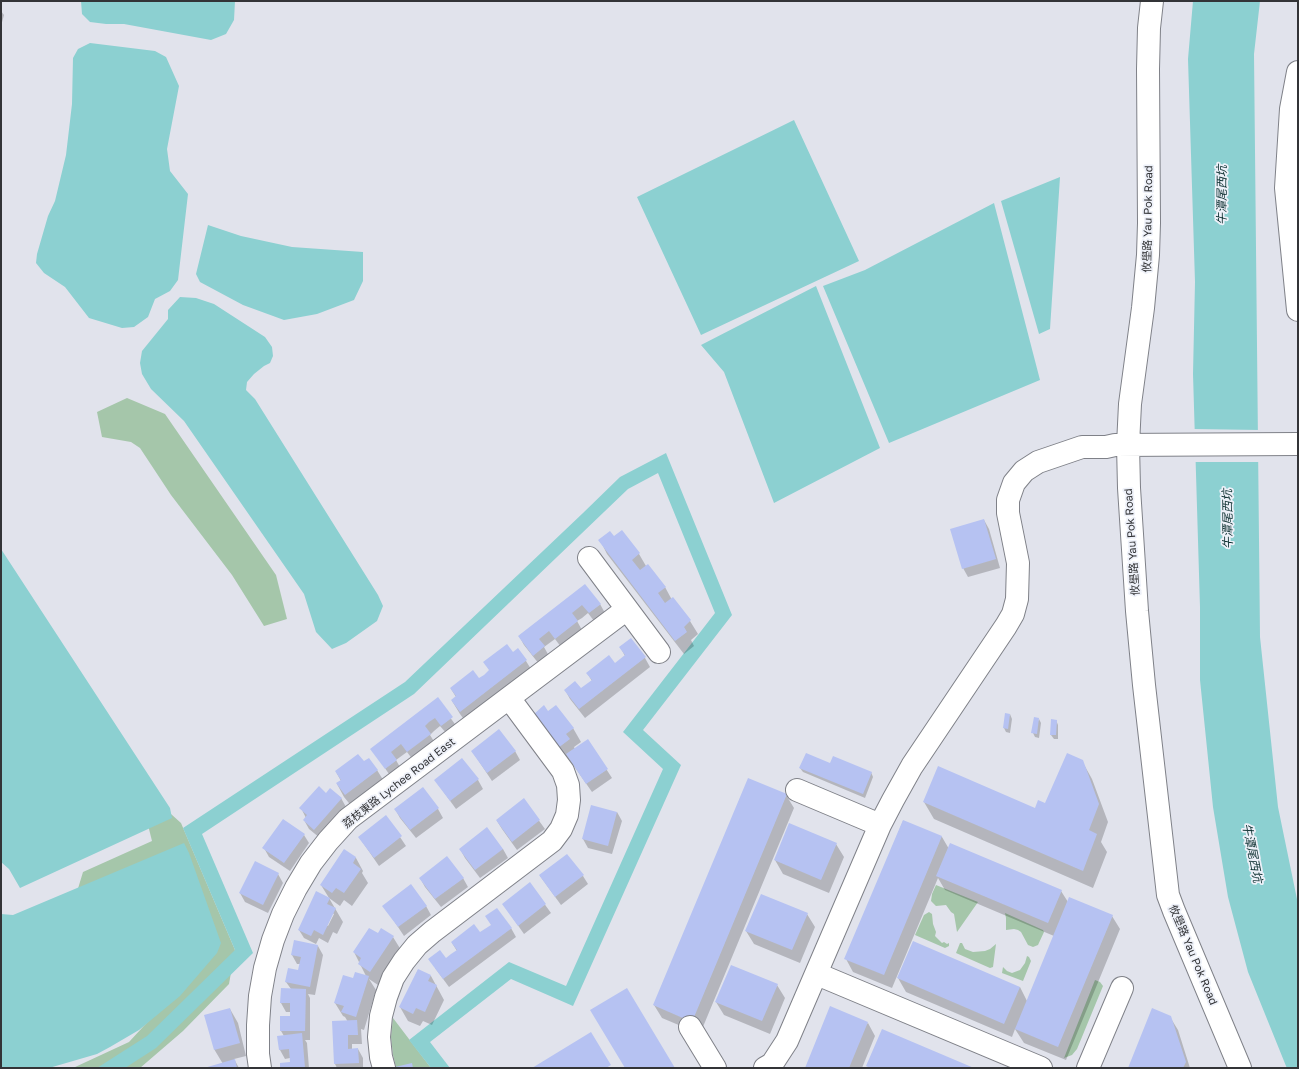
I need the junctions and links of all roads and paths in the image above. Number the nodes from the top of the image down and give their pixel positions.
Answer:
1 (1152, 1) edge
2 (1298, 72) edge
3 (1298, 310) edge
4 (1293, 444) edge
5 (1128, 445) junction
6 (589, 558) dead end
7 (627, 609) junction
8 (659, 652) dead end
9 (509, 698) junction
10 (796, 790) dead end
11 (880, 825) junction
12 (817, 974) junction
13 (1122, 988) dead end
14 (690, 1027) dead end
15 (260, 1068) edge
16 (384, 1068) edge
17 (715, 1068) edge
18 (765, 1068) edge
19 (1041, 1068) edge
20 (1088, 1068) edge
21 (1240, 1068) edge

1 - 5 street, 攸壆路 Yau Pok Road
2 - 3 street
4 - 5 street
5 - 11 street
5 - 21 street, 攸壆路 Yau Pok Road
6 - 7 street
7 - 8 street
7 - 9 street, 荔枝東路 Lychee Road East
9 - 15 street, 荔枝東路 Lychee Road East
9 - 16 street
10 - 11 street
11 - 12 street
12 - 18 street
12 - 19 street
13 - 20 street
14 - 17 street

